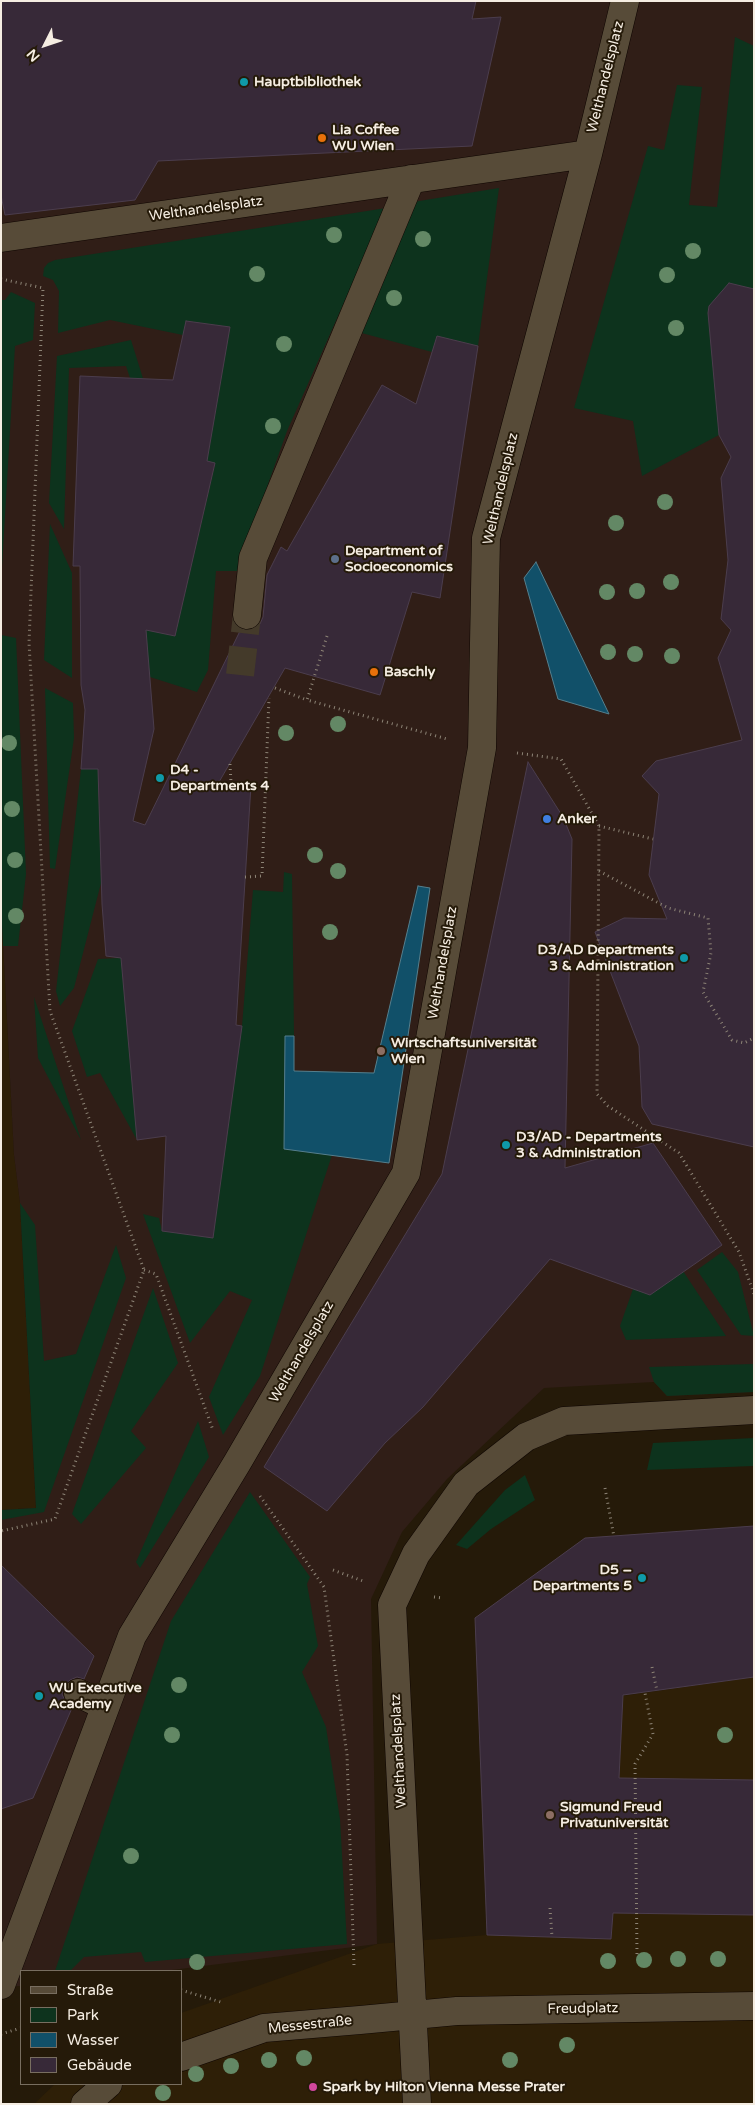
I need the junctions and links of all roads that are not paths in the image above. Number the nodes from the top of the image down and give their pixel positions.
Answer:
1 (625, 1) edge
2 (588, 154) junction
3 (411, 179) junction
4 (1, 238) edge
5 (247, 615) tunnel mouth
6 (754, 1410) edge
7 (78, 1693) dead end
8 (105, 1706) junction
9 (1, 1985) edge
10 (754, 2006) edge
11 (413, 2016) junction
12 (182, 2057) edge
13 (107, 2085) edge
14 (85, 2104) edge
15 (417, 2104) edge

1 - 2 street, Welthandelsplatz
2 - 3 street, Welthandelsplatz
2 - 8 street, Welthandelsplatz
3 - 4 street, Welthandelsplatz
3 - 5 street
6 - 11 street, Welthandelsplatz
7 - 8 street
8 - 9 street, Welthandelsplatz
10 - 11 street, Freudplatz
11 - 12 street, Messestraße
11 - 15 street, Welthandelsplatz
13 - 14 street

